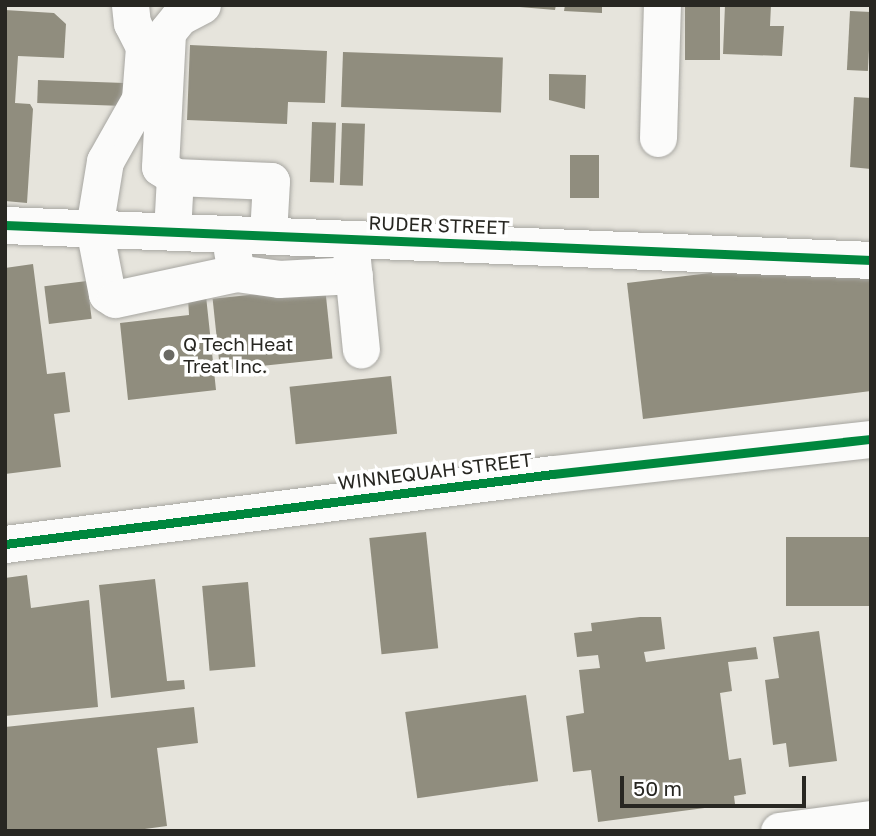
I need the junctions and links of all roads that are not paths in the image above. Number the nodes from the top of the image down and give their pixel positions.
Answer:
1 (130, 5) edge
2 (202, 5) edge
3 (662, 5) edge
4 (658, 138) dead end
5 (175, 177) junction
6 (5, 225) edge
7 (94, 228) junction
8 (172, 232) junction
9 (251, 235) junction
10 (350, 239) junction
11 (871, 260) edge
12 (236, 273) junction
13 (354, 275) junction
14 (360, 350) dead end
15 (871, 439) edge
16 (5, 544) edge
17 (871, 818) edge
18 (779, 831) edge

1 - 7 street
2 - 5 street
3 - 4 street
5 - 8 street
5 - 9 street
6 - 7 street, RUDER STREET
7 - 8 street, RUDER STREET
7 - 12 street
8 - 9 street, RUDER STREET
9 - 10 street, RUDER STREET
9 - 12 street
10 - 11 street, RUDER STREET
10 - 13 street
12 - 13 street
13 - 14 street
15 - 16 street, WINNEQUAH STREET
17 - 18 street

